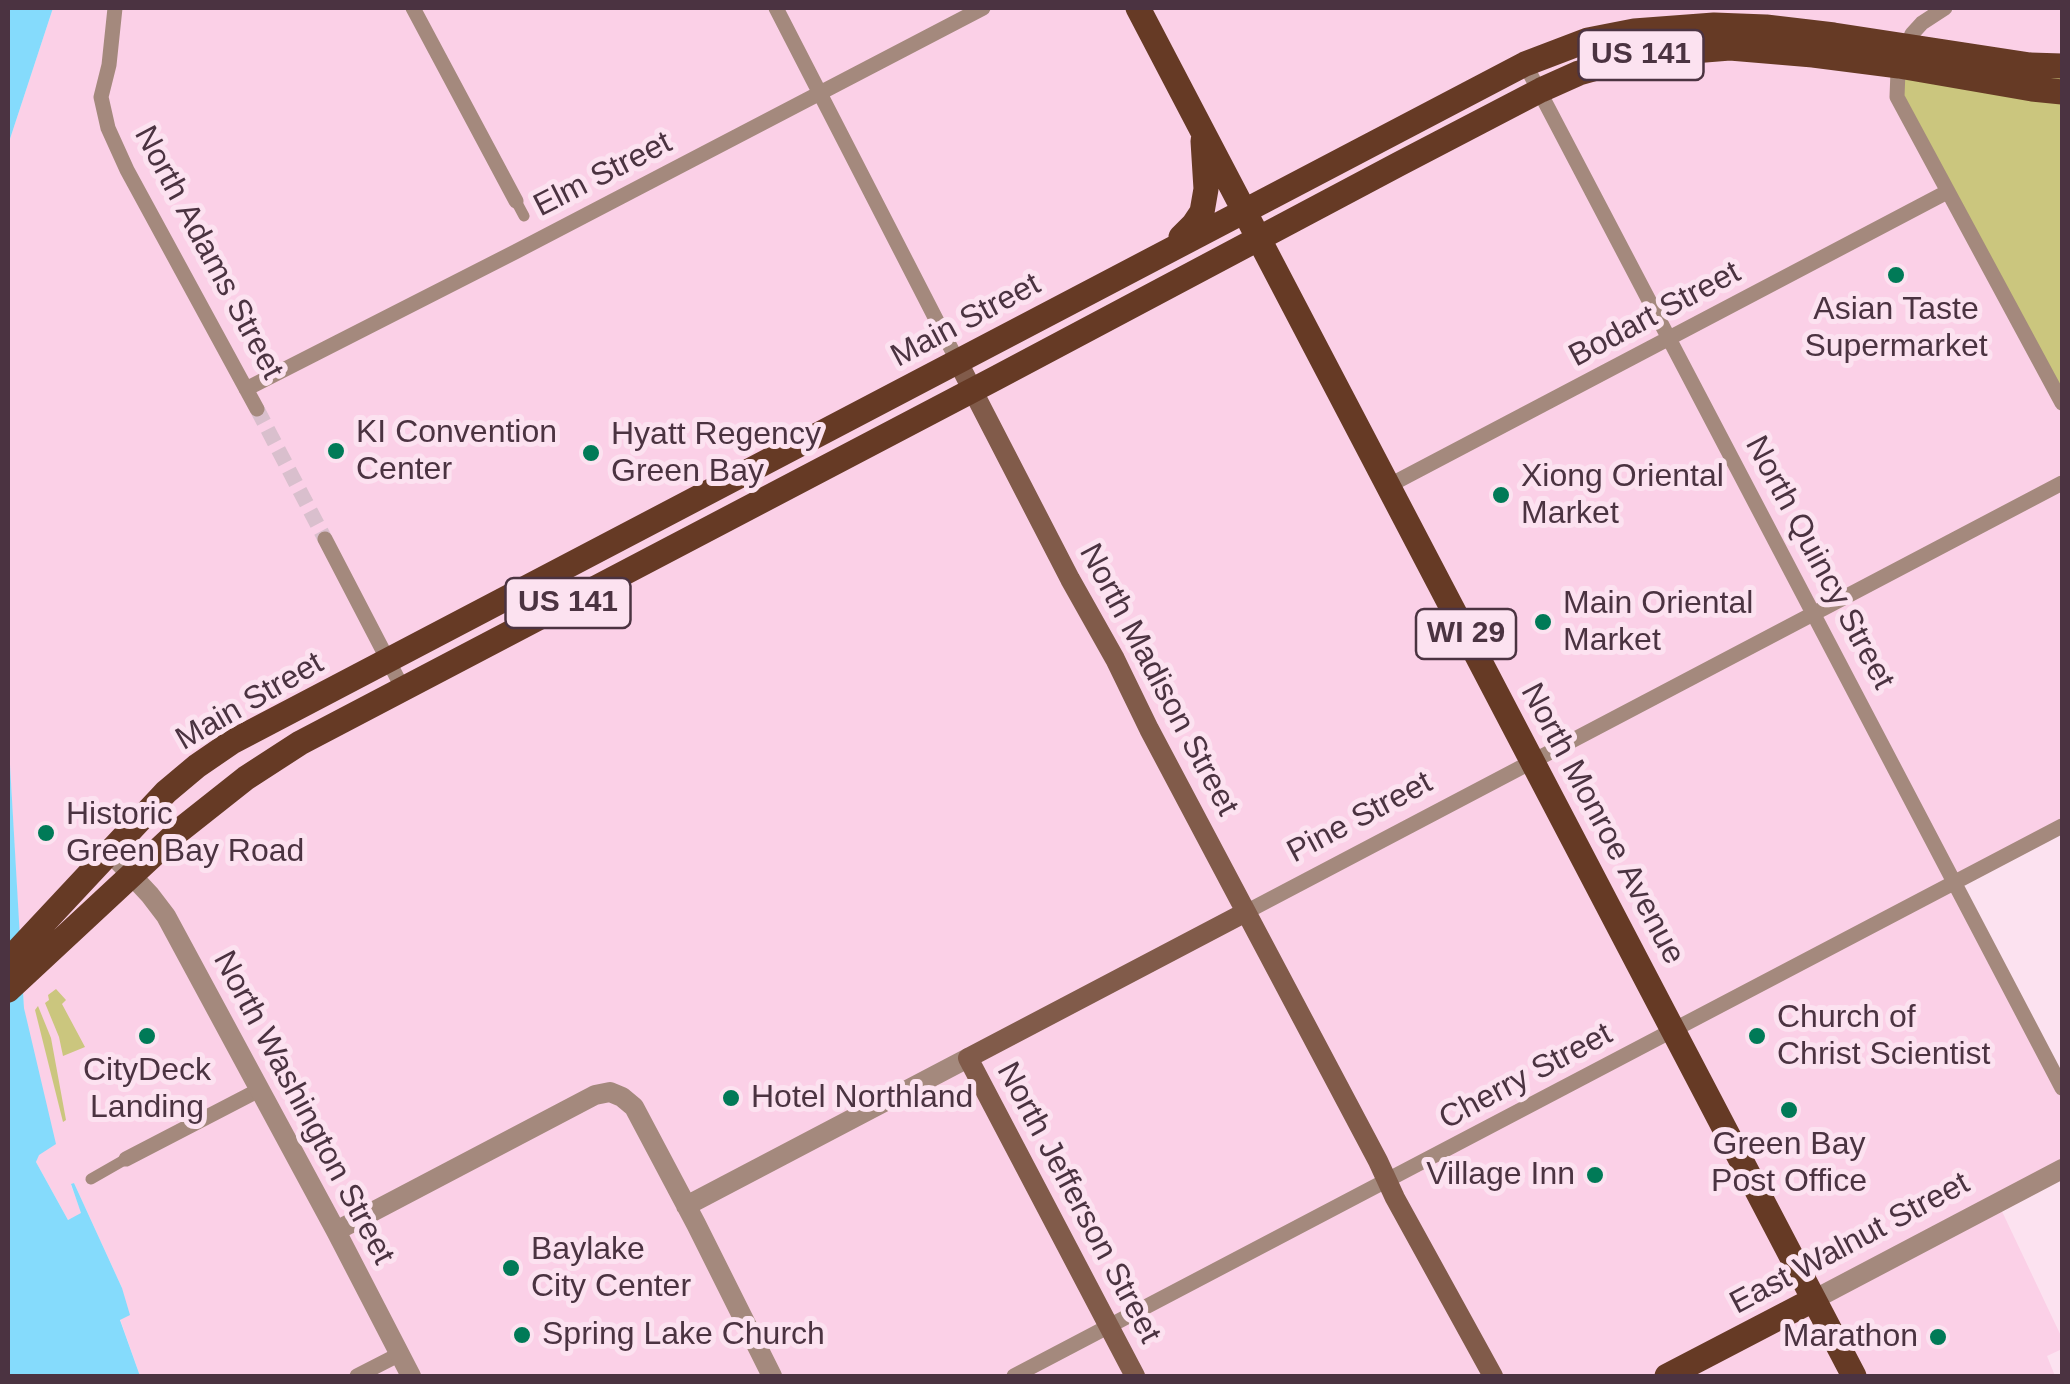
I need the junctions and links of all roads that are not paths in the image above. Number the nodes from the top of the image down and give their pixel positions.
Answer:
1 (115, 8) edge
2 (413, 8) edge
3 (776, 8) edge
4 (983, 8) edge
5 (1138, 8) edge
6 (1944, 8) edge
7 (1903, 54) junction
8 (1525, 64) junction
9 (2062, 66) edge
10 (1541, 90) junction
11 (2062, 92) edge
12 (820, 93) junction
13 (1202, 131) junction
14 (1948, 192) junction
15 (520, 208) dead end
16 (1244, 211) junction
17 (1259, 238) junction
18 (1158, 255) junction
19 (1670, 338) junction
20 (958, 362) junction
21 (246, 389) junction
22 (972, 390) junction
23 (2062, 403) edge
24 (257, 409) tunnel mouth
25 (2062, 484) edge
26 (1388, 486) junction
27 (325, 539) tunnel mouth
28 (1814, 614) junction
29 (389, 661) junction
30 (403, 690) junction
31 (1533, 762) junction
32 (2062, 826) edge
33 (110, 852) junction
34 (132, 876) junction
35 (1955, 882) junction
36 (1246, 912) junction
37 (8, 961) edge
38 (8, 990) edge
39 (1673, 1030) junction
40 (968, 1058) junction
41 (2062, 1088) edge
42 (259, 1090) junction
43 (126, 1159) joint
44 (2062, 1169) edge
45 (91, 1179) dead end
46 (1386, 1180) junction
47 (686, 1206) junction
48 (336, 1231) junction
49 (1814, 1300) junction
50 (1109, 1327) junction
51 (400, 1354) junction
52 (357, 1376) edge
53 (411, 1376) edge
54 (772, 1376) edge
55 (1014, 1376) edge
56 (1135, 1376) edge
57 (1493, 1376) edge
58 (1667, 1376) edge
59 (1854, 1376) edge

1 - 21 street, North Adams Street
2 - 15 street
3 - 12 street, North Madison Street
4 - 12 street, Elm Street
5 - 13 main road, North Monroe Avenue
6 - 7 street
7 - 8 main road, Main Street / US 141
7 - 9 main road, Main Street / US 141
7 - 10 main road, Main Street / US 141
7 - 11 main road, Main Street / US 141
7 - 14 street
8 - 10 street, North Quincy Street
8 - 16 main road, Main Street / US 141
10 - 17 main road, Main Street / US 141
10 - 19 street, North Quincy Street
12 - 20 street, North Madison Street
12 - 21 street, Elm Street
13 - 16 main road, North Monroe Avenue
13 - 18 main road
14 - 19 street, Bodart Street
14 - 23 street
16 - 17 main road, North Monroe Avenue / WI 29
16 - 18 main road, Main Street / US 141
17 - 22 main road, Main Street / US 141
17 - 26 main road, North Monroe Avenue / WI 29
18 - 20 main road, Main Street / US 141
19 - 26 street, Bodart Street
19 - 28 street, North Quincy Street
20 - 22 main road, North Madison Street
20 - 29 main road, Main Street / US 141
21 - 24 street, North Adams Street
22 - 30 main road, Main Street / US 141
22 - 36 main road, North Madison Street
25 - 28 street, Pine Street
26 - 31 main road, North Monroe Avenue / WI 29
27 - 29 street
28 - 31 street, Pine Street
28 - 35 street, North Quincy Street
29 - 30 street
29 - 33 main road, Main Street / US 141
30 - 34 main road, Main Street / US 141
31 - 36 street, Pine Street
31 - 39 main road, North Monroe Avenue / WI 29
32 - 35 street, Cherry Street
33 - 34 street, North Washington Street
33 - 37 main road, Main Street / US 141
34 - 38 main road, Main Street / US 141
34 - 42 street, North Washington Street
35 - 39 street, Cherry Street
35 - 41 street, North Quincy Street
36 - 40 main road, Pine Street
36 - 46 main road, North Madison Street
39 - 46 street, Cherry Street
39 - 49 main road, North Monroe Avenue / WI 29
40 - 47 street, Pine Street
40 - 50 main road, North Jefferson Street
42 - 43 street
42 - 48 street, North Washington Street
43 - 45 street
44 - 49 street, East Walnut Street
46 - 50 street, Cherry Street
46 - 57 main road, North Madison Street
47 - 48 street
47 - 54 street
48 - 51 street, North Washington Street
49 - 58 main road, East Walnut Street
49 - 59 main road, North Monroe Avenue
50 - 55 street, Cherry Street
50 - 56 main road, North Jefferson Street
51 - 52 street
51 - 53 street, North Washington Street

